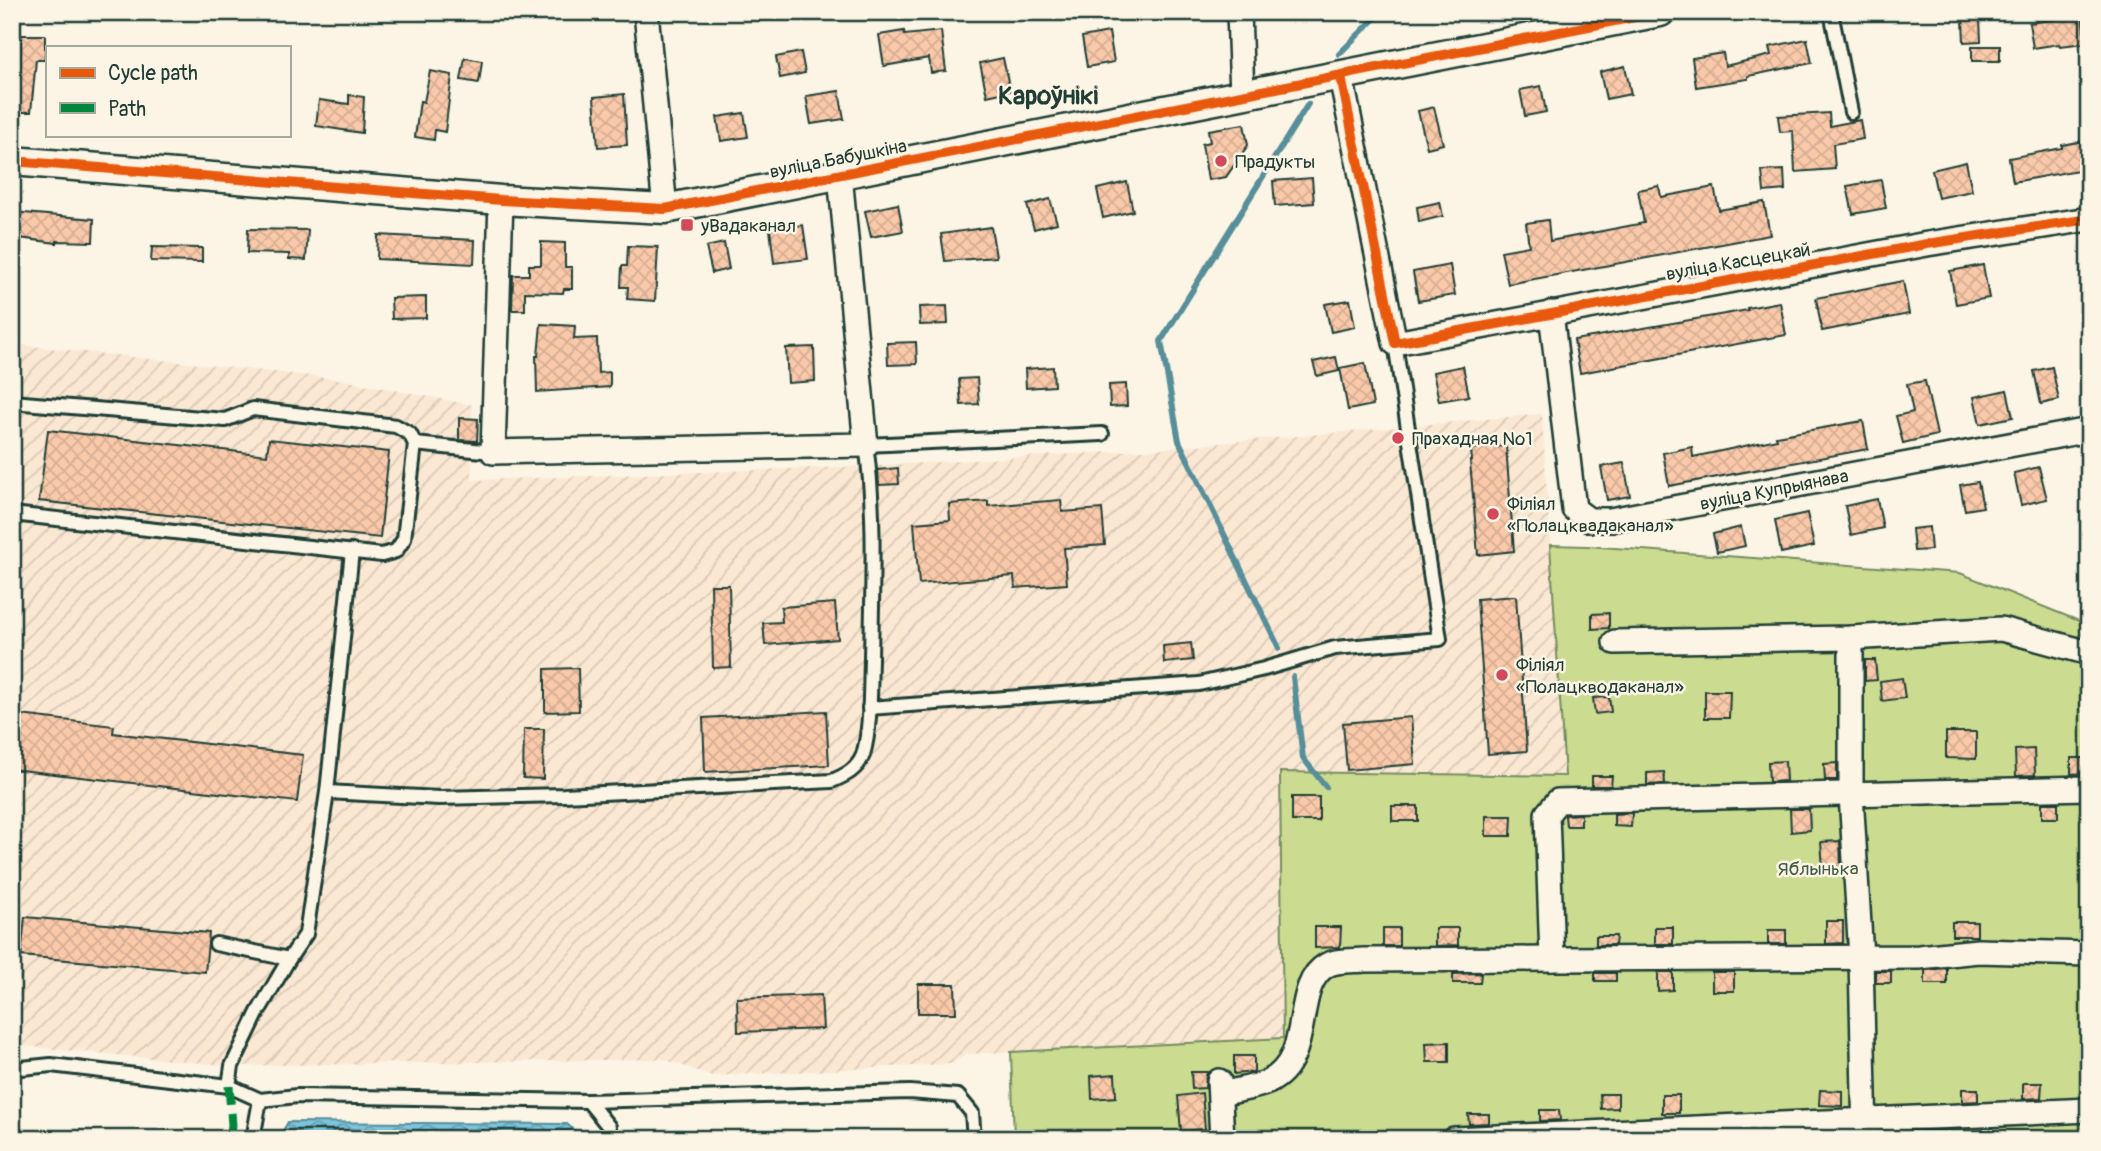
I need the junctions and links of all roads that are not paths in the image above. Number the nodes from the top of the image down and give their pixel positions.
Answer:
1 (646, 12) edge
2 (1239, 12) edge
3 (1660, 12) edge
4 (1831, 12) edge
5 (1341, 77) junction
6 (1242, 95) junction
7 (1851, 112) dead end
8 (12, 161) edge
9 (840, 175) junction
10 (501, 200) junction
11 (666, 209) junction
12 (2089, 219) edge
13 (1551, 313) junction
14 (1395, 343) junction
15 (12, 402) edge
16 (2089, 430) edge
17 (1102, 434) dead end
18 (415, 444) junction
19 (866, 445) junction
20 (494, 452) junction
21 (12, 514) edge
22 (352, 551) junction
23 (1851, 638) junction
24 (1615, 642) dead end
25 (2089, 653) edge
26 (869, 708) junction
27 (2089, 788) edge
28 (327, 792) junction
29 (1851, 795) junction
30 (216, 944) dead end
31 (2089, 954) edge
32 (1861, 957) junction
33 (1552, 958) junction
34 (289, 959) junction
35 (12, 1069) edge
36 (229, 1086) junction
37 (260, 1100) junction
38 (588, 1101) junction
39 (2089, 1110) edge
40 (1865, 1129) edge
41 (253, 1139) edge
42 (609, 1139) edge
43 (974, 1139) edge
44 (1222, 1139) edge
45 (1454, 1139) edge

1 - 11 street
2 - 6 street
3 - 5 street, вуліца Бабушкіна
4 - 7 lane
5 - 6 street, вуліца Бабушкіна
5 - 14 street
6 - 9 street, вуліца Бабушкіна
8 - 10 street, вуліца Бабушкіна
9 - 11 street, вуліца Бабушкіна
9 - 19 street
10 - 11 street, вуліца Бабушкіна
10 - 20 street
12 - 13 street, вуліца Касцецкай
13 - 14 street, вуліца Касцецкай
13 - 16 street, вуліца Купрыянава
14 - 26 lane
15 - 18 lane
17 - 19 lane
18 - 20 lane
18 - 22 lane
19 - 20 street
19 - 26 lane
21 - 22 lane
22 - 28 lane
23 - 24 street
23 - 25 street
23 - 29 street
26 - 28 lane
27 - 29 street
28 - 34 lane
29 - 32 street
29 - 33 street
30 - 34 lane
31 - 32 street
32 - 33 street
32 - 40 street
33 - 44 street
34 - 36 lane
35 - 36 lane
36 - 37 lane
37 - 38 lane
37 - 41 lane
38 - 42 lane
38 - 43 lane
39 - 40 street
40 - 45 street

